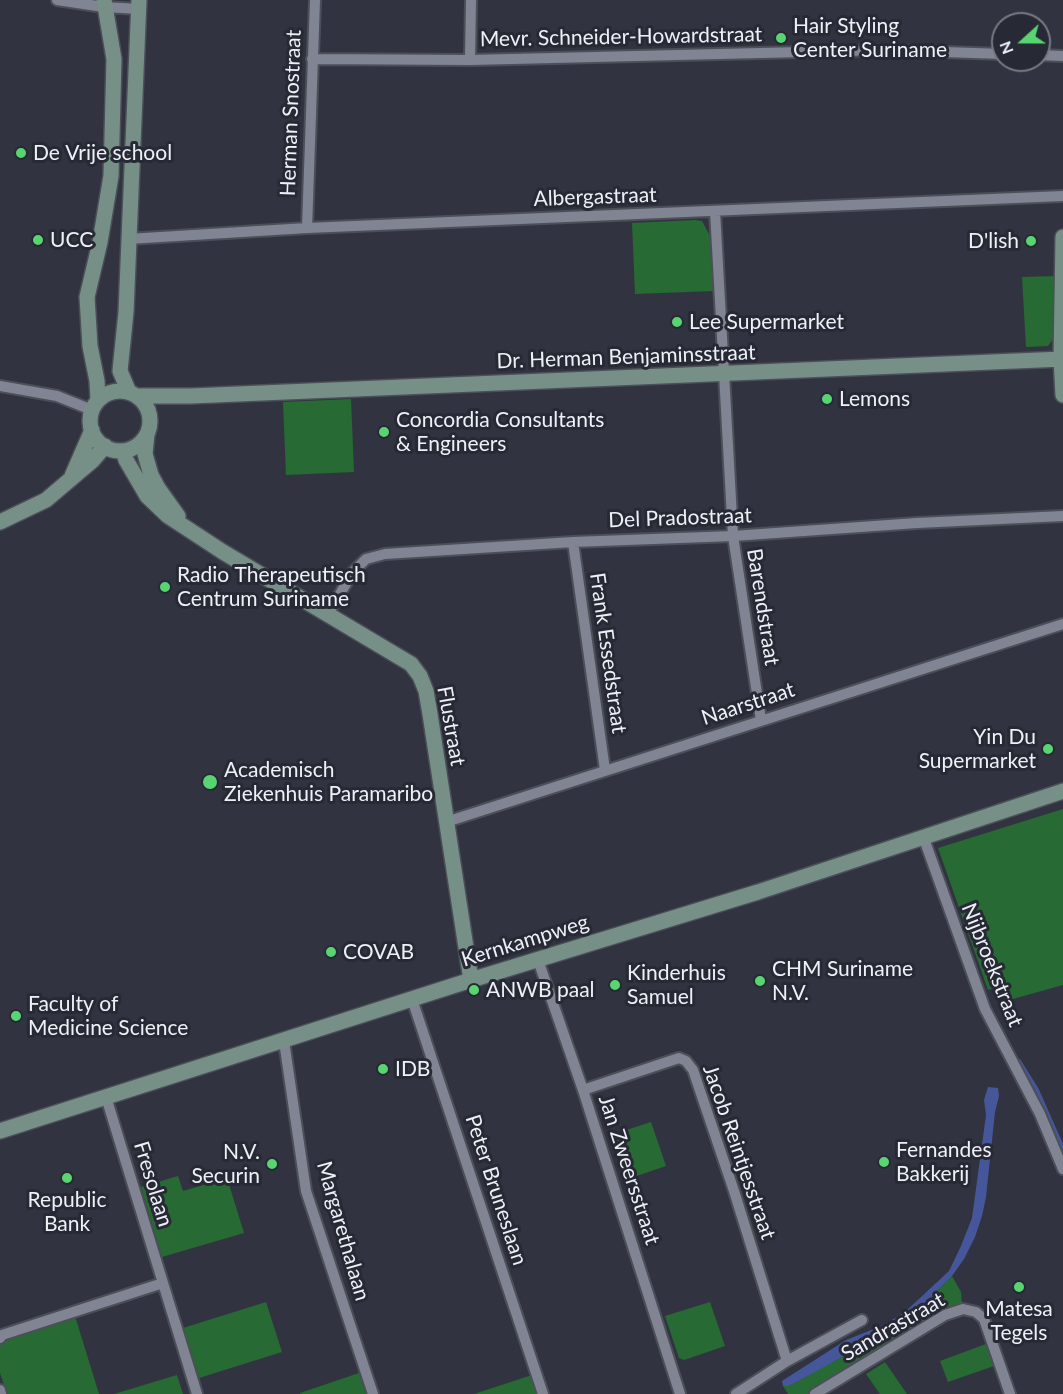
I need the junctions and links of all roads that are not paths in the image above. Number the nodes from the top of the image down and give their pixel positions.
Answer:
1 (57, 0) edge
2 (315, 0) edge
3 (471, 0) edge
4 (104, 3) edge
5 (139, 4) edge
6 (991, 54) edge
7 (312, 59) junction
8 (470, 60) junction
9 (1063, 196) edge
10 (715, 211) junction
11 (307, 228) junction
12 (1063, 237) edge
13 (128, 239) junction
14 (1062, 359) edge
15 (724, 374) junction
16 (0, 386) edge
17 (133, 394) junction
18 (1063, 395) edge
19 (191, 396) junction
20 (95, 405) junction
21 (148, 427) junction
22 (92, 430) junction
23 (105, 446) junction
24 (123, 450) junction
25 (71, 478) junction
26 (1063, 516) edge
27 (0, 522) edge
28 (192, 531) junction
29 (733, 536) junction
30 (573, 542) junction
31 (328, 614) junction
32 (1063, 624) edge
33 (761, 720) junction
34 (605, 770) junction
35 (1063, 791) edge
36 (446, 822) junction
37 (923, 836) junction
38 (538, 960) junction
39 (471, 980) junction
40 (412, 999) junction
41 (284, 1041) junction
42 (584, 1090) junction
43 (106, 1097) junction
44 (0, 1131) edge
45 (1063, 1169) edge
46 (163, 1283) junction
47 (862, 1320) dead end
48 (0, 1338) edge
49 (787, 1361) junction
50 (0, 1390) edge
51 (1, 1394) edge
52 (197, 1394) edge
53 (373, 1394) edge
54 (543, 1394) edge
55 (680, 1394) edge
56 (736, 1394) edge
57 (816, 1394) edge
58 (1010, 1394) edge

1 - 4 street
2 - 7 street, Herman Snostraat
3 - 8 street
4 - 5 street
4 - 20 street
5 - 13 street
6 - 8 street, Mevr. Schneider-Howardstraat
7 - 8 street, Mevr. Schneider-Howardstraat
7 - 11 street, Herman Snostraat
9 - 10 street, Albergastraat
10 - 11 street, Albergastraat
10 - 15 street, Barendstraat
11 - 13 street, Albergastraat
12 - 14 street
13 - 17 street
14 - 15 street, Dr. Herman Benjaminsstraat
14 - 18 street
15 - 19 street, Dr. Herman Benjaminsstraat
15 - 29 street, Barendstraat
16 - 20 street
17 - 19 street, Dr. Herman Benjaminsstraat
17 - 20 street
17 - 21 street
19 - 21 street, Dr. Herman Benjaminsstraat
20 - 22 street
21 - 24 street
21 - 28 street, Flustraat
22 - 23 street
22 - 25 street
23 - 24 street
23 - 25 street
24 - 28 street, Flustraat
25 - 27 street
26 - 29 street, Del Pradostraat
28 - 31 street, Flustraat
29 - 30 street, Del Pradostraat
29 - 33 street, Barendstraat
30 - 31 street, Del Pradostraat
30 - 34 street, Frank Essedstraat
31 - 36 street, Flustraat
32 - 33 street, Naarstraat
33 - 34 street, Naarstraat
34 - 36 street, Naarstraat
35 - 37 street, Kernkampweg
36 - 39 street, Flustraat
37 - 38 street, Kernkampweg
37 - 45 street, Nijbroekstraat
38 - 39 street, Kernkampweg
38 - 42 street, Jan Zweersstraat
39 - 40 street, Kernkampweg
40 - 41 street, Kernkampweg
40 - 54 street, Peter Bruneslaan
41 - 43 street, Kernkampweg
41 - 53 street, Margarethalaan
42 - 49 street, Jacob Reintjesstraat
42 - 55 street, Jan Zweersstraat
43 - 44 street, Kernkampweg
43 - 46 street, Fresolaan
46 - 48 street
46 - 52 street, Fresolaan
47 - 49 street
49 - 56 street
50 - 51 street
57 - 58 street, Sandrastraat

